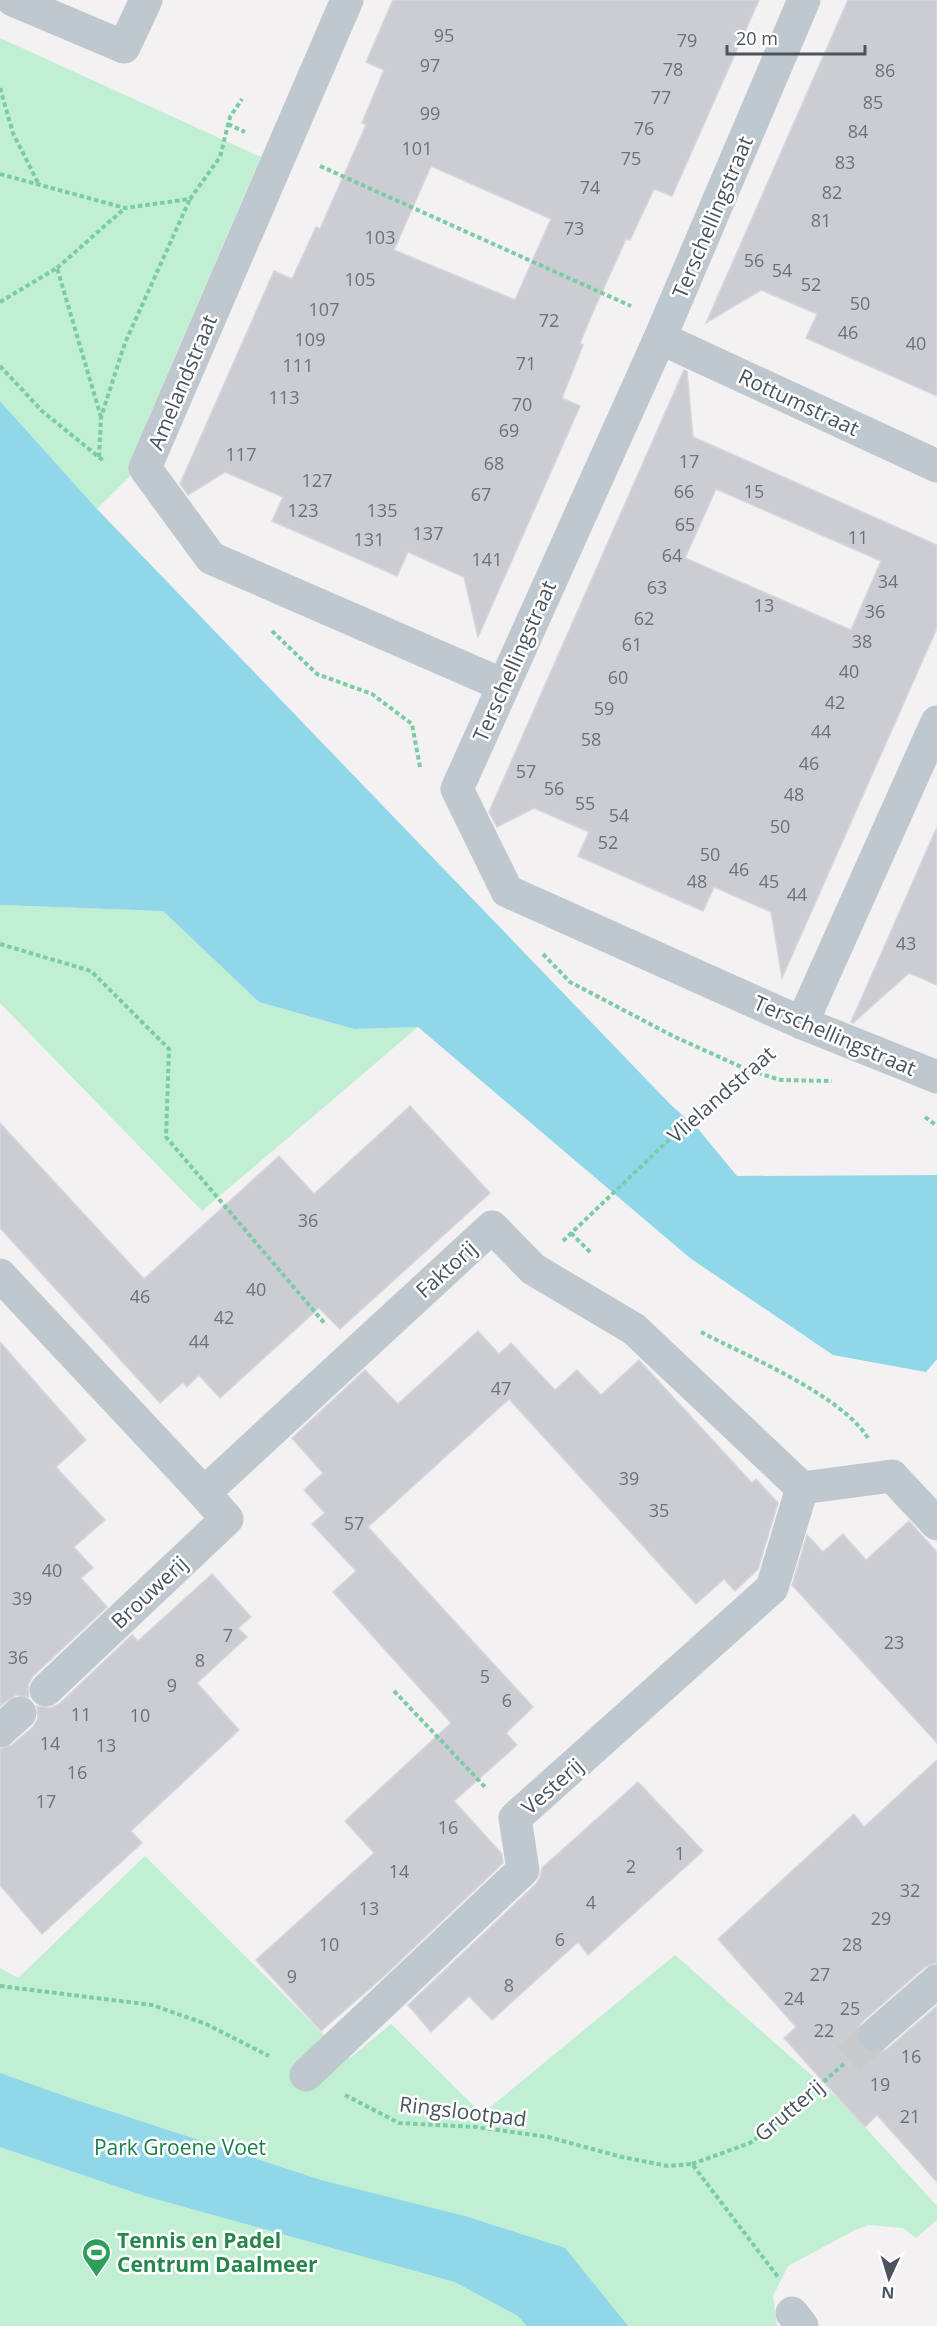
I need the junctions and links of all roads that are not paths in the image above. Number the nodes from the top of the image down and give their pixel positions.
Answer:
1 (13, 0) edge
2 (146, 0) edge
3 (347, 0) edge
4 (804, 0) edge
5 (664, 330) junction
6 (937, 466) edge
7 (503, 685) junction
8 (937, 722) edge
9 (802, 1023) junction
10 (937, 1077) edge
11 (0, 1275) edge
12 (802, 1488) junction
13 (204, 1493) junction
14 (937, 1524) edge
15 (46, 1690) dead end
16 (937, 1981) edge
17 (875, 2035) tunnel mouth
18 (306, 2075) road end

1 - 2 street
3 - 7 street, Amelandstraat
4 - 5 street, Terschellingstraat
5 - 6 street, Rottumstraat
5 - 7 street, Terschellingstraat
7 - 9 street, Terschellingstraat
8 - 9 street
9 - 10 street, Terschellingstraat
11 - 13 street
12 - 13 street, Faktorij
12 - 14 street
12 - 18 street, Vesterij
13 - 15 street, Brouwerij
16 - 17 street

